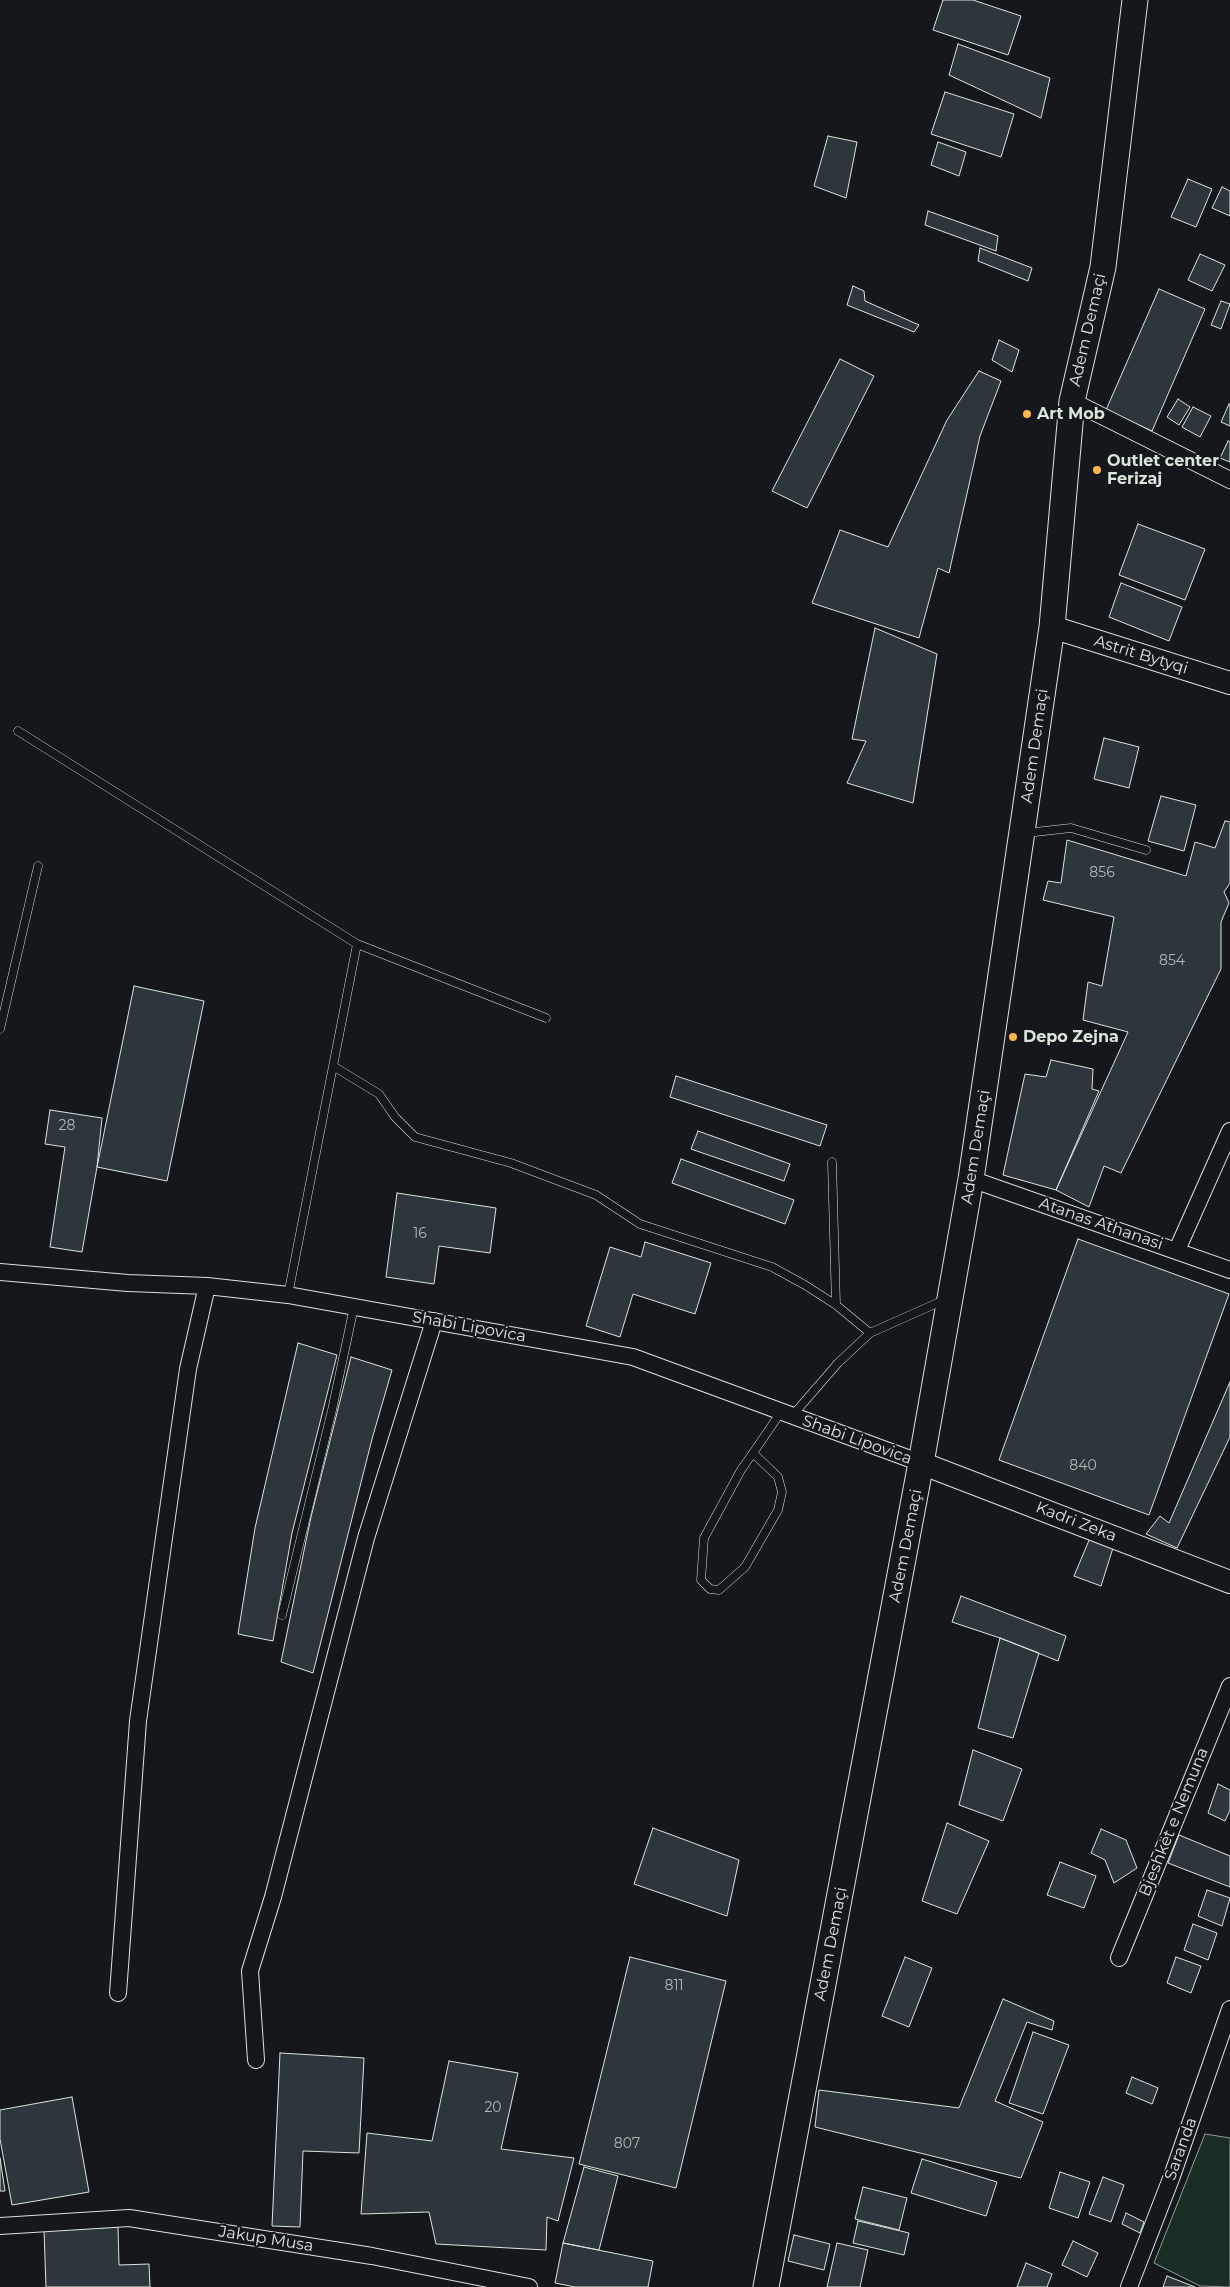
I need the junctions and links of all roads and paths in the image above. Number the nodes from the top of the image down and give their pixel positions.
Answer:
1 (1135, 0) edge
2 (1072, 401) junction
3 (1230, 480) edge
4 (1052, 627) junction
5 (1230, 682) edge
6 (18, 731) dead end
7 (1022, 833) junction
8 (1146, 850) dead end
9 (38, 866) dead end
10 (357, 944) junction
11 (546, 1018) dead end
12 (0, 1029) edge
13 (333, 1066) junction
14 (1230, 1131) edge
15 (832, 1162) dead end
16 (972, 1179) junction
17 (1177, 1250) junction
18 (1230, 1270) edge
19 (0, 1272) edge
20 (207, 1286) junction
21 (288, 1295) junction
22 (950, 1298) junction
23 (836, 1305) junction
24 (354, 1307) junction
25 (434, 1321) junction
26 (870, 1333) junction
27 (786, 1414) junction
28 (753, 1452) junction
29 (921, 1463) junction
30 (1230, 1582) edge
31 (282, 1615) dead end
32 (1230, 1686) edge
33 (1119, 1958) dead end
34 (118, 1993) dead end
35 (1230, 2009) edge
36 (256, 2060) dead end
37 (0, 2226) edge
38 (529, 2287) edge
39 (766, 2287) edge
40 (1129, 2287) edge

1 - 2 main road, Adem Demaçi
2 - 3 street
2 - 4 main road, Adem Demaçi
4 - 5 street, Astrit Bytyqi
4 - 7 main road, Adem Demaçi
6 - 10 lane
7 - 8 lane
7 - 16 main road, Adem Demaçi
9 - 12 lane
10 - 11 lane
10 - 13 lane
13 - 21 lane
13 - 23 lane
14 - 17 street
15 - 23 lane
16 - 17 street, Atanas Athanasi
16 - 22 main road, Adem Demaçi
17 - 18 street, Atanas Athanasi
19 - 20 street, Shabi Lipovica
20 - 21 street, Shabi Lipovica
20 - 34 street
21 - 24 street, Shabi Lipovica
22 - 26 lane
22 - 29 main road, Adem Demaçi
23 - 26 lane
24 - 25 street, Shabi Lipovica
24 - 31 lane
25 - 27 street, Shabi Lipovica
25 - 36 street
26 - 27 lane
27 - 28 lane
27 - 29 street, Shabi Lipovica
28 - 28 lane
29 - 30 street, Kadri Zeka
29 - 39 main road, Adem Demaçi
32 - 33 street, Bjeshkët e Nemuna
35 - 40 street, Saranda
37 - 38 street, Jakup Musa

